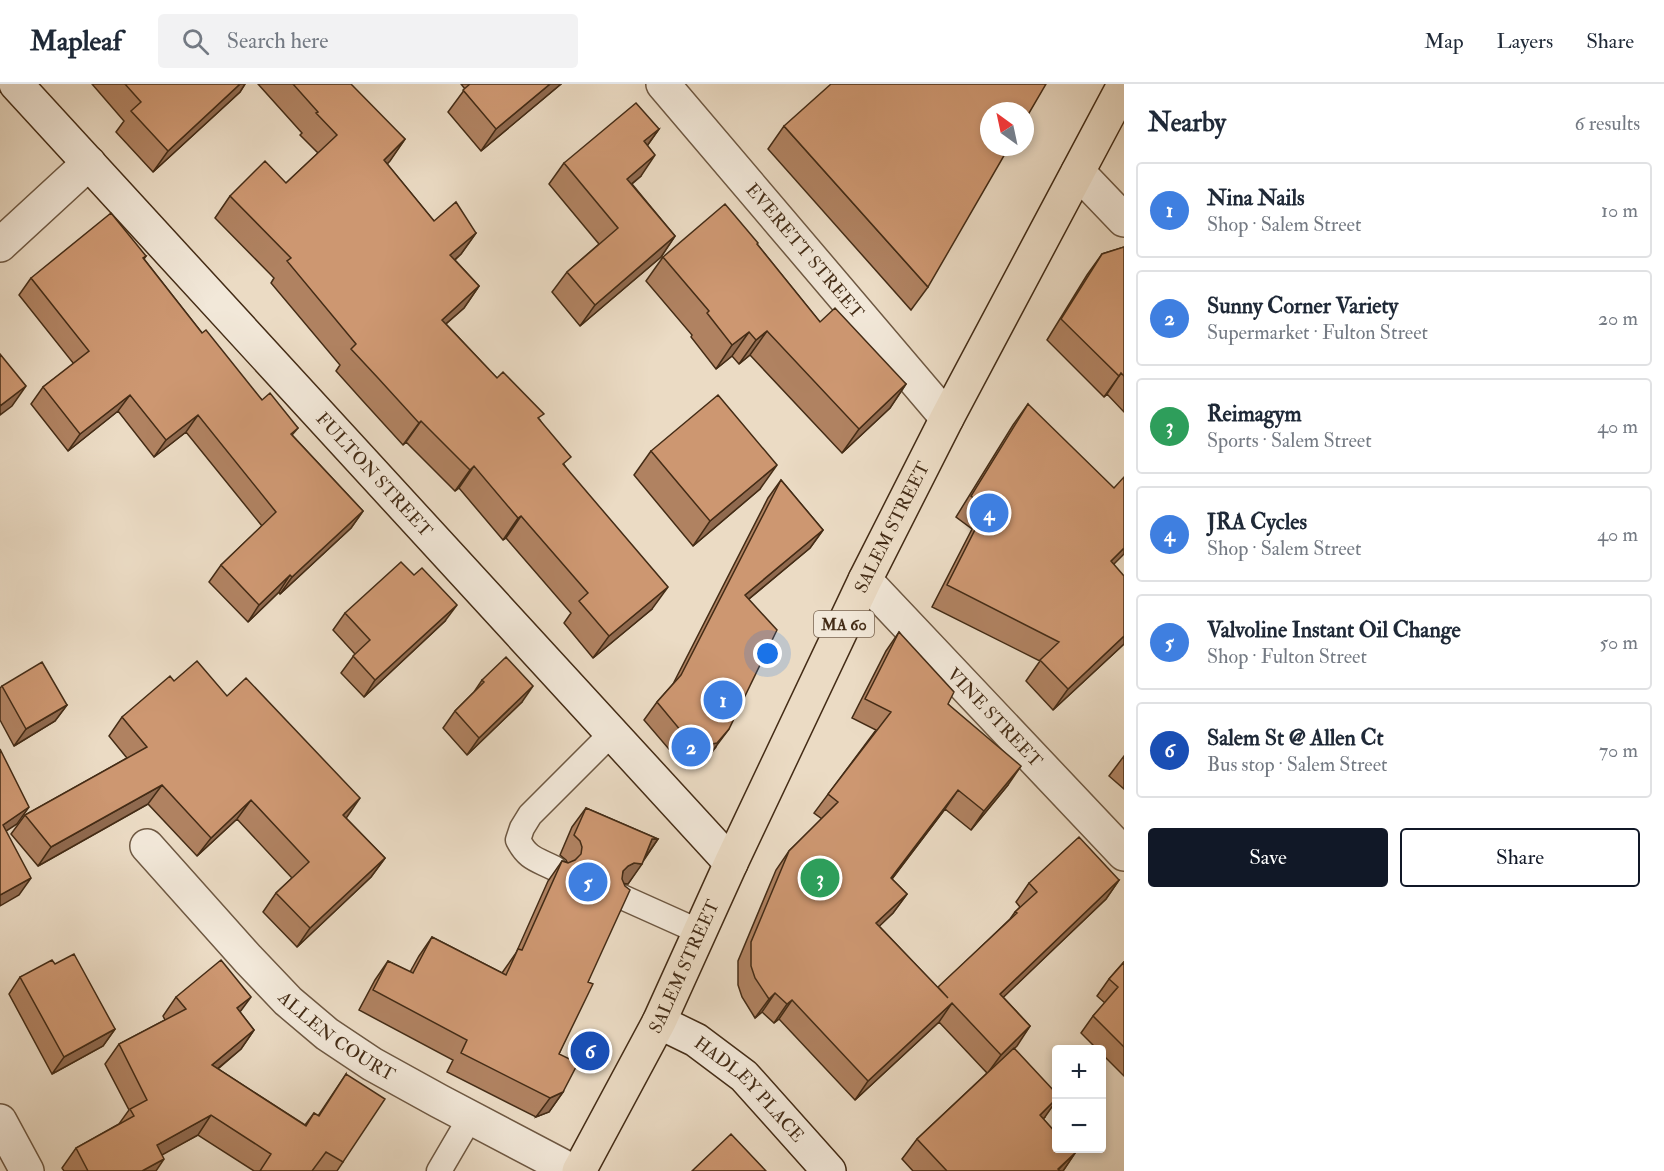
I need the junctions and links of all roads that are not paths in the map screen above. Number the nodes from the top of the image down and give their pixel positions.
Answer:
1 (16, 84) edge
2 (663, 84) edge
3 (1124, 85) edge
4 (89, 163) junction
5 (1078, 172) junction
6 (1124, 220) edge
7 (0, 245) edge
8 (947, 418) junction
9 (865, 580) junction
10 (612, 733) junction
11 (147, 846) dead end
12 (1124, 854) edge
13 (731, 863) junction
14 (554, 868) dead end
15 (622, 897) edge
16 (700, 932) junction
17 (659, 1022) junction
18 (470, 1118) junction
19 (0, 1121) edge
20 (27, 1171) edge
21 (439, 1171) edge
22 (572, 1171) edge
23 (579, 1171) edge
24 (829, 1171) edge

1 - 4 street, FULTON STREET
2 - 8 street, EVERETT STREET
3 - 5 main road, SALEM STREET / MA 60
4 - 7 street
4 - 10 street, FULTON STREET
5 - 6 street
5 - 8 main road, SALEM STREET / MA 60
8 - 9 main road, SALEM STREET / MA 60
9 - 12 street, VINE STREET
9 - 13 main road, SALEM STREET / MA 60
10 - 13 street, FULTON STREET
10 - 14 lane
11 - 18 street, ALLEN COURT
13 - 16 main road, SALEM STREET / MA 60
15 - 16 lane
16 - 17 main road, SALEM STREET / MA 60
17 - 23 main road, SALEM STREET / MA 60
17 - 24 street, HADLEY PLACE
18 - 21 lane
18 - 22 street, ALLEN COURT
19 - 20 street

